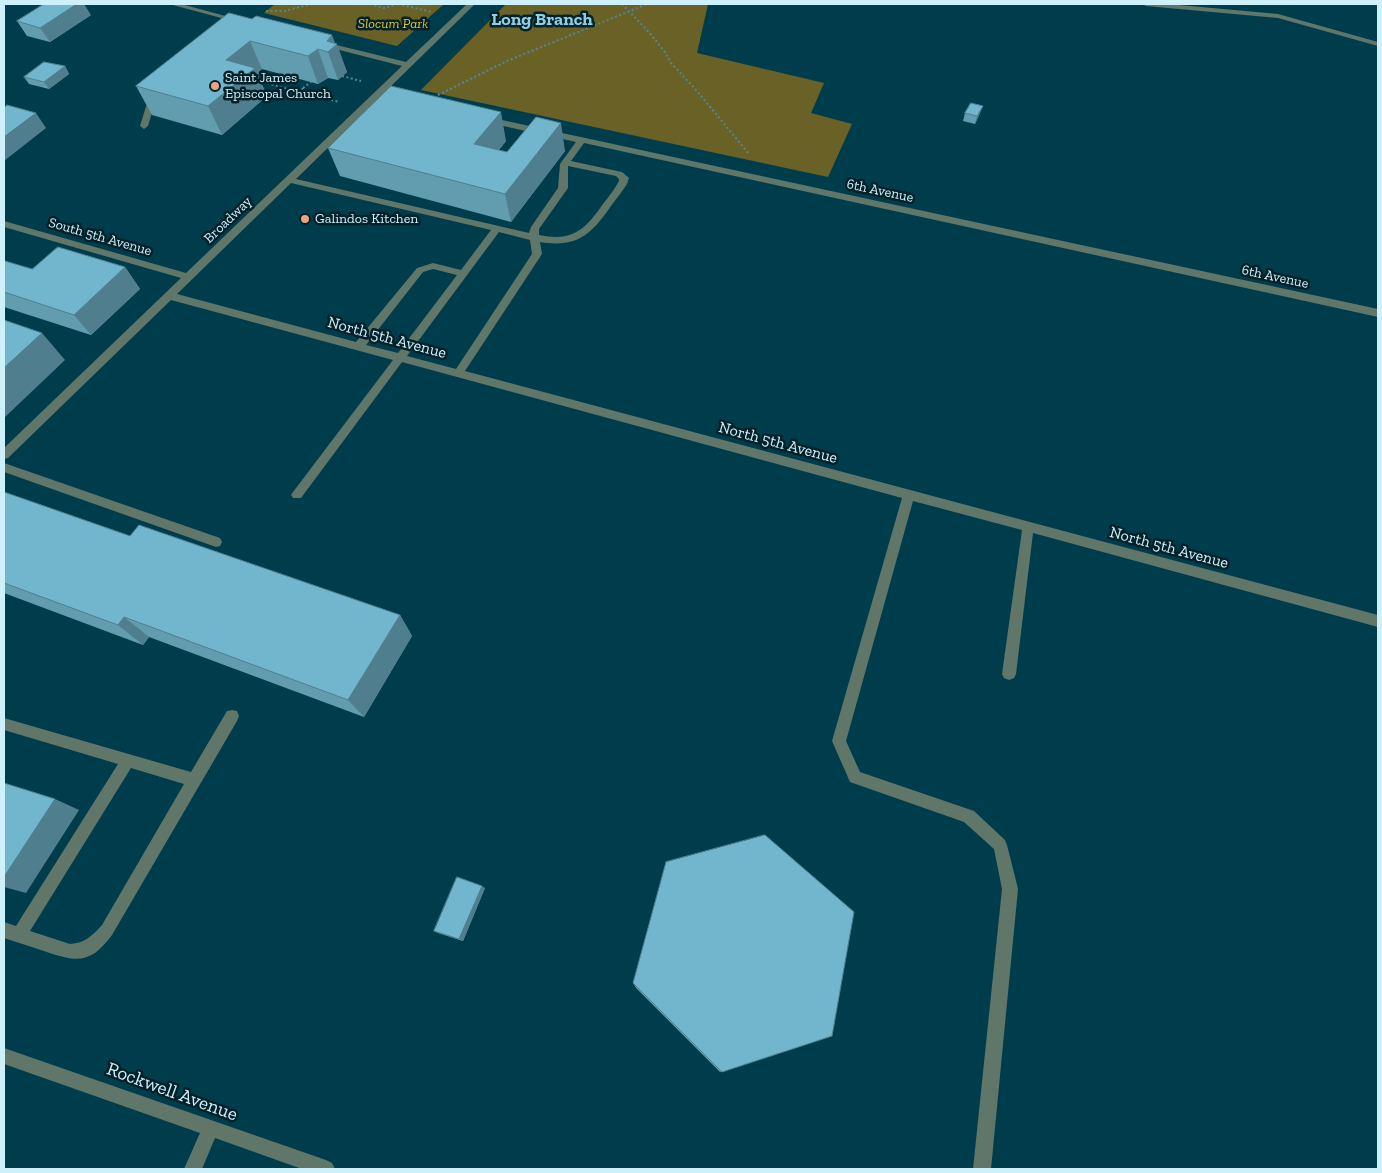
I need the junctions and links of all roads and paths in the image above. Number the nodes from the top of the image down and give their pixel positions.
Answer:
1 (173, 4) edge
2 (312, 4) edge
3 (370, 4) edge
4 (398, 4) edge
5 (471, 4) edge
6 (622, 4) edge
7 (646, 4) edge
8 (1146, 4) edge
9 (266, 11) dead end
10 (630, 12) junction
11 (437, 13) dead end
12 (253, 24) edge
13 (317, 41) edge
14 (1378, 44) edge
15 (407, 65) junction
16 (257, 73) edge
17 (342, 76) dead end
18 (263, 82) junction
19 (311, 82) edge
20 (364, 82) dead end
21 (156, 86) edge
22 (257, 87) dead end
23 (303, 89) junction
24 (295, 91) junction
25 (305, 93) junction
26 (438, 95) edge
27 (375, 97) junction
28 (390, 100) edge
29 (342, 103) dead end
30 (482, 119) edge
31 (144, 126) dead end
32 (582, 140) junction
33 (751, 155) dead end
34 (565, 162) junction
35 (289, 180) junction
36 (4, 224) edge
37 (497, 229) junction
38 (534, 238) junction
39 (464, 274) junction
40 (189, 277) junction
41 (170, 296) junction
42 (1378, 313) edge
43 (358, 347) junction
44 (399, 358) junction
45 (458, 374) junction
46 (4, 455) edge
47 (4, 467) edge
48 (908, 494) junction
49 (298, 495) dead end
50 (1028, 527) junction
51 (216, 542) dead end
52 (1378, 621) edge
53 (1009, 674) dead end
54 (232, 716) dead end
55 (5, 727) edge
56 (128, 761) junction
57 (194, 780) junction
58 (4, 930) edge
59 (19, 935) junction
60 (4, 1056) edge
61 (210, 1129) junction
62 (193, 1169) edge
63 (326, 1169) edge
64 (982, 1169) edge

1 - 12 street
2 - 9 path
3 - 4 path
4 - 11 path
5 - 15 street, Broadway
6 - 10 path
7 - 10 path
8 - 14 street
10 - 26 path
10 - 33 path
13 - 15 street
15 - 27 street, Broadway
16 - 18 path
17 - 20 path
18 - 22 path
18 - 24 path
19 - 23 path
21 - 31 street
23 - 24 path
23 - 25 path
24 - 25 path
25 - 29 path
27 - 28 street
27 - 35 street, Broadway
30 - 32 street, 6th Avenue
32 - 34 street
32 - 42 street, 6th Avenue
34 - 38 street
34 - 38 street
35 - 37 street
35 - 40 street, Broadway
36 - 40 street, South 5th Avenue
37 - 38 street
37 - 39 street
38 - 45 street
39 - 43 street
39 - 44 street
40 - 41 street, Broadway
41 - 43 street, North 5th Avenue
41 - 46 street, Broadway
43 - 44 street, North 5th Avenue
44 - 45 street, North 5th Avenue
44 - 49 street
45 - 48 street, North 5th Avenue
47 - 51 street
48 - 50 street, North 5th Avenue
48 - 64 street
50 - 52 street, North 5th Avenue
50 - 53 street
54 - 57 street
55 - 56 street
56 - 57 street
56 - 59 street
57 - 59 street
58 - 59 street
60 - 61 street, Rockwell Avenue
61 - 62 street
61 - 63 street, Rockwell Avenue

